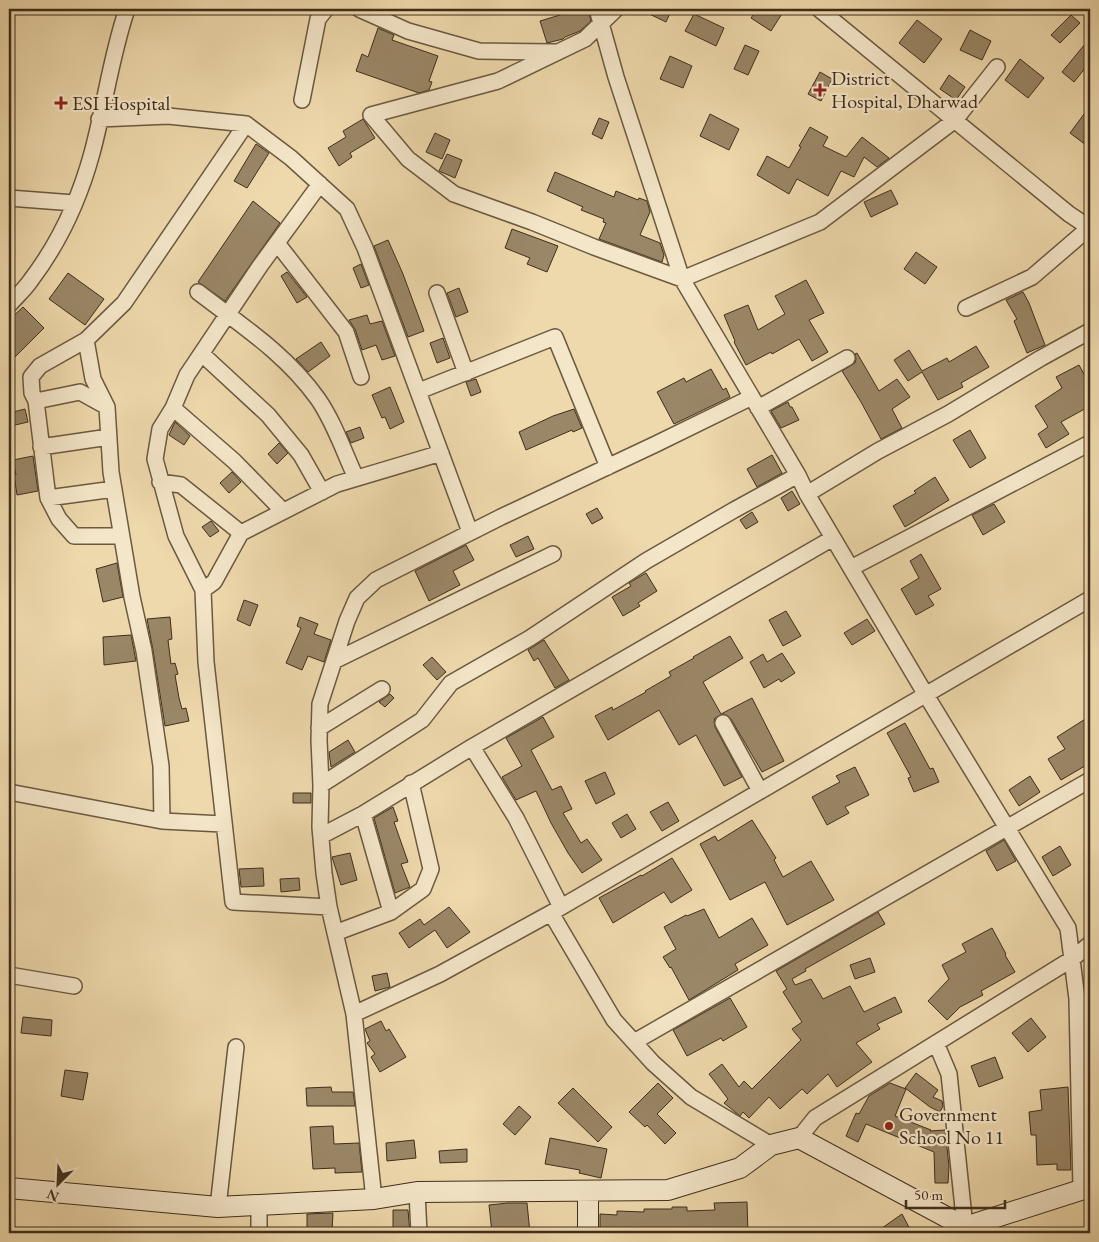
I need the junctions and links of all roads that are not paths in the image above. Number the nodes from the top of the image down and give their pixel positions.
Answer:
1 (127, 9) edge
2 (326, 9) edge
3 (359, 9) edge
4 (616, 9) edge
5 (818, 9) edge
6 (600, 16) edge
7 (558, 52) junction
8 (997, 67) dead end
9 (302, 100) dead end
10 (99, 119) junction
11 (955, 120) junction
12 (246, 124) junction
13 (320, 184) junction
14 (9, 198) edge
15 (74, 203) junction
16 (1090, 228) edge
17 (277, 243) junction
18 (682, 279) junction
19 (198, 292) dead end
20 (437, 292) dead end
21 (9, 305) edge
22 (966, 308) dead end
23 (227, 314) junction
24 (1090, 331) edge
25 (86, 340) junction
26 (202, 354) junction
27 (847, 358) dead end
28 (466, 372) junction
29 (361, 378) dead end
30 (419, 392) junction
31 (36, 401) junction
32 (755, 402) junction
33 (107, 407) junction
34 (173, 408) junction
35 (109, 437) junction
36 (1090, 443) edge
37 (41, 447) junction
38 (441, 453) junction
39 (608, 467) junction
40 (798, 475) junction
41 (356, 478) junction
42 (160, 482) junction
43 (114, 489) junction
44 (322, 492) junction
45 (807, 494) junction
46 (48, 498) junction
47 (283, 511) junction
48 (470, 532) junction
49 (241, 533) junction
50 (121, 536) junction
51 (833, 538) junction
52 (552, 554) dead end
53 (850, 568) junction
54 (203, 590) junction
55 (1090, 599) edge
56 (334, 661) junction
57 (382, 689) dead end
58 (926, 695) junction
59 (723, 723) dead end
60 (319, 728) junction
61 (472, 747) junction
62 (1090, 780) edge
63 (411, 783) junction
64 (321, 785) junction
65 (9, 792) edge
66 (760, 792) junction
67 (363, 814) junction
68 (162, 821) junction
69 (223, 824) junction
70 (1006, 827) junction
71 (320, 836) junction
72 (329, 907) junction
73 (556, 910) junction
74 (391, 912) junction
75 (335, 933) junction
76 (1090, 944) edge
77 (1072, 959) junction
78 (9, 975) edge
79 (74, 986) dead end
80 (354, 1014) junction
81 (634, 1042) junction
82 (936, 1043) junction
83 (236, 1047) dead end
84 (800, 1138) junction
85 (771, 1145) junction
86 (9, 1188) edge
87 (1086, 1188) edge
88 (588, 1191) junction
89 (417, 1192) junction
90 (374, 1199) junction
91 (259, 1205) junction
92 (218, 1207) junction
93 (974, 1228) edge
94 (259, 1233) edge
95 (420, 1233) edge
96 (588, 1233) edge

1 - 10 street
2 - 9 street
3 - 7 street
4 - 6 street
5 - 11 street
6 - 7 street
6 - 18 street
7 - 18 street
8 - 11 street
10 - 12 street
10 - 15 street
11 - 16 street
11 - 18 street
12 - 13 street
12 - 25 street
13 - 17 street
13 - 30 street
14 - 15 street
15 - 21 street
16 - 22 street
17 - 23 street
17 - 29 street
18 - 32 street
19 - 23 street
20 - 28 street
23 - 26 street
23 - 41 street
24 - 45 street
25 - 31 street
25 - 33 street
26 - 34 street
26 - 44 street
27 - 32 street
28 - 30 street
28 - 39 street
30 - 38 street
31 - 33 street
31 - 37 street
32 - 39 street
32 - 40 street
33 - 35 street
34 - 42 street
34 - 47 street
35 - 37 street
35 - 43 street
36 - 53 street
37 - 46 street
38 - 41 street
38 - 48 street
39 - 48 street
40 - 45 street
40 - 64 street
41 - 44 street
42 - 49 street
42 - 54 street
43 - 46 street
43 - 50 street
44 - 47 street
45 - 51 street
46 - 50 street
47 - 49 street
48 - 56 street
49 - 54 street
50 - 68 street
51 - 53 street
51 - 61 street
52 - 56 street
53 - 58 street
54 - 69 street
55 - 58 street
56 - 60 street
57 - 60 street
58 - 66 street
58 - 70 street
59 - 66 street
60 - 64 street
61 - 63 street
61 - 73 street
62 - 70 street
63 - 67 street
63 - 74 street
64 - 71 street
65 - 68 street
66 - 73 street
67 - 71 street
67 - 74 street
68 - 69 street
69 - 72 street
70 - 77 street
70 - 81 street
71 - 72 street
72 - 75 street
73 - 80 street
73 - 81 street
74 - 75 street
75 - 80 street
76 - 77 street
77 - 82 street
77 - 87 street
78 - 79 street
80 - 90 street
81 - 85 street
82 - 84 street
82 - 93 street
83 - 92 street
84 - 85 street
84 - 93 street
85 - 88 street
86 - 92 street
87 - 93 street
88 - 89 street
88 - 96 street
89 - 90 street
89 - 95 street
90 - 91 street
91 - 92 street
91 - 94 street

